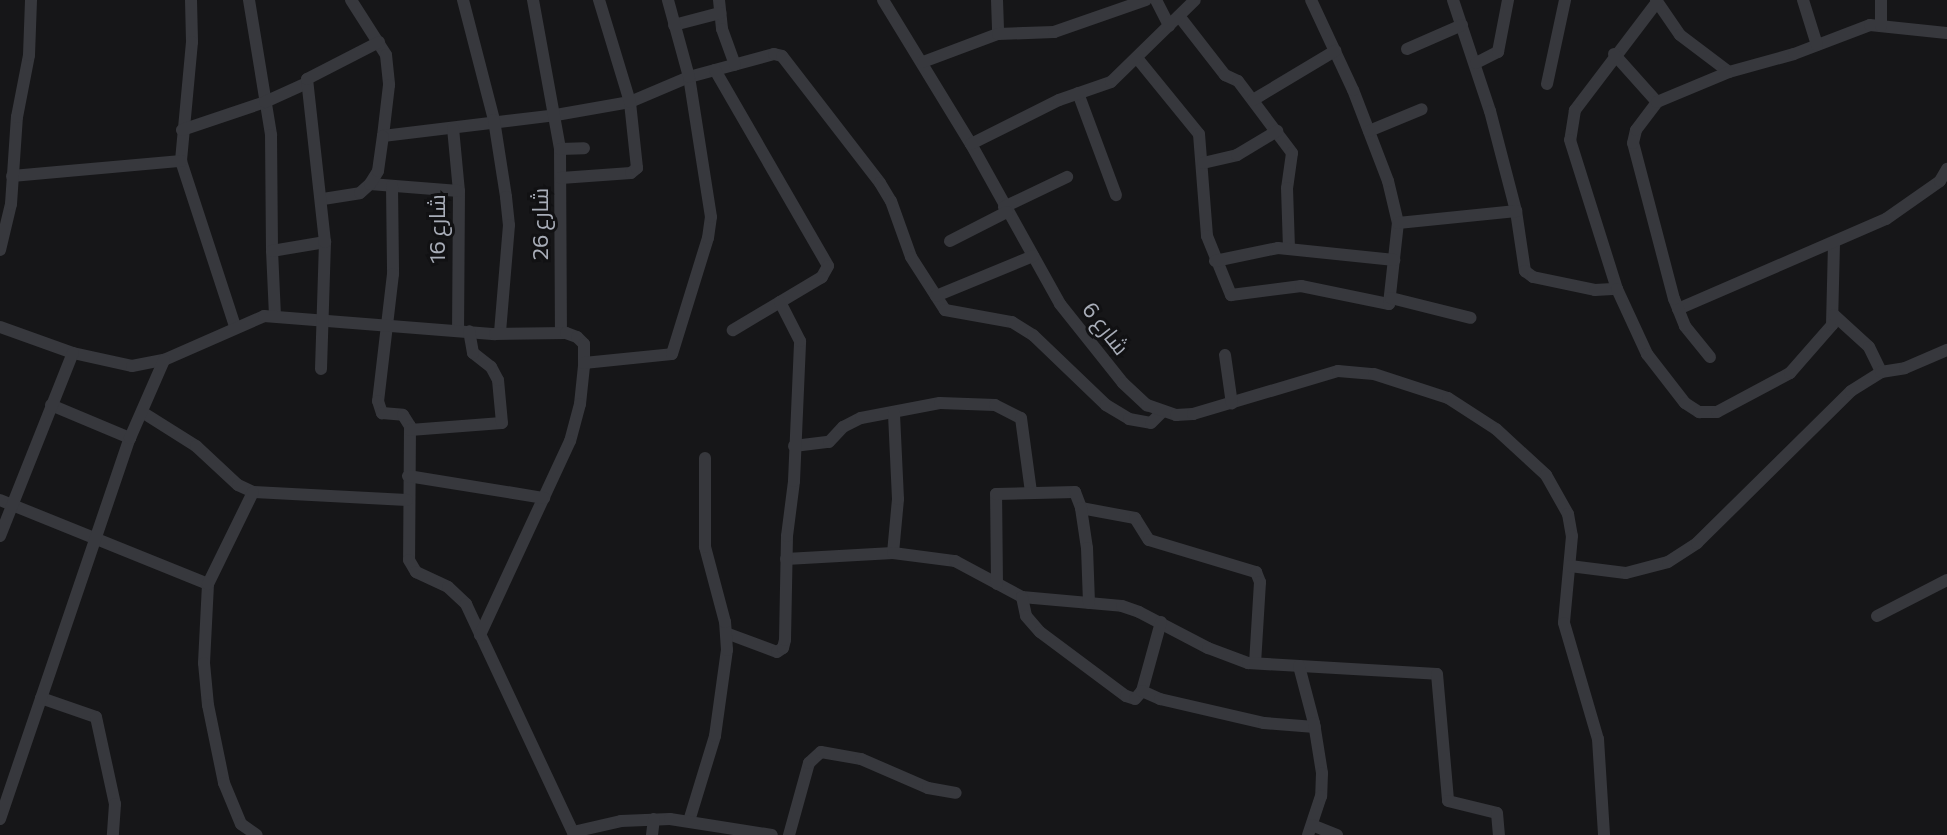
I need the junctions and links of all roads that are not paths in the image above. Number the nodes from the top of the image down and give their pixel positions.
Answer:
1 (31, 0) edge
2 (191, 0) edge
3 (249, 0) edge
4 (351, 0) edge
5 (463, 0) edge
6 (533, 0) edge
7 (599, 0) edge
8 (668, 0) edge
9 (719, 0) edge
10 (883, 0) edge
11 (997, 0) edge
12 (1146, 0) edge
13 (1156, 0) edge
14 (1195, 0) edge
15 (1311, 0) edge
16 (1453, 0) edge
17 (1508, 0) edge
18 (1565, 0) edge
19 (1803, 0) edge
20 (1881, 0) edge
21 (1656, 1) edge
22 (720, 13) junction
23 (1179, 16) junction
24 (674, 25) junction
25 (1462, 25) junction
26 (1169, 26) junction
27 (1881, 26) junction
28 (1947, 33) edge
29 (998, 34) junction
30 (379, 42) junction
31 (1816, 45) junction
32 (1407, 49) dead end
33 (1335, 51) junction
34 (1614, 54) junction
35 (1137, 58) junction
36 (923, 62) junction
37 (1476, 63) junction
38 (735, 65) junction
39 (715, 70) junction
40 (1729, 72) junction
41 (689, 77) junction
42 (307, 83) junction
43 (1547, 84) dead end
44 (1078, 93) junction
45 (1253, 100) junction
46 (265, 102) junction
47 (630, 102) junction
48 (1657, 102) junction
49 (1422, 109) dead end
50 (556, 115) junction
51 (494, 120) junction
52 (453, 128) junction
53 (182, 130) junction
54 (1276, 131) junction
55 (1369, 131) junction
56 (383, 136) junction
57 (971, 144) junction
58 (584, 148) dead end
59 (560, 149) junction
60 (181, 161) junction
61 (1203, 163) junction
62 (1947, 170) edge
63 (12, 176) junction
64 (1067, 177) dead end
65 (561, 178) junction
66 (370, 184) junction
67 (392, 186) junction
68 (459, 191) junction
69 (1116, 195) dead end
70 (323, 199) junction
71 (1006, 210) junction
72 (1516, 211) junction
73 (1398, 223) junction
74 (325, 242) junction
75 (950, 242) dead end
76 (1834, 244) junction
77 (1289, 248) junction
78 (0, 250) edge
79 (272, 251) junction
80 (1033, 256) junction
81 (1394, 260) junction
82 (1215, 261) junction
83 (1617, 289) junction
84 (936, 296) junction
85 (1390, 298) junction
86 (780, 302) junction
87 (1678, 309) junction
88 (1834, 315) junction
89 (275, 316) junction
90 (324, 318) junction
91 (1471, 318) dead end
92 (387, 324) junction
93 (235, 326) junction
94 (0, 327) edge
95 (733, 330) dead end
96 (463, 331) junction
97 (500, 333) junction
98 (561, 333) junction
99 (1947, 350) edge
100 (73, 353) junction
101 (1225, 355) dead end
102 (1710, 357) dead end
103 (164, 360) junction
104 (584, 363) junction
105 (321, 369) dead end
106 (1881, 372) junction
107 (1232, 404) junction
108 (51, 405) junction
109 (1163, 411) junction
110 (142, 412) junction
111 (894, 413) junction
112 (410, 430) junction
113 (130, 438) junction
114 (794, 446) junction
115 (705, 458) dead end
116 (408, 476) junction
117 (253, 492) junction
118 (1031, 492) junction
119 (544, 498) junction
120 (407, 500) junction
121 (6, 502) edge
122 (1081, 508) junction
123 (0, 536) edge
124 (95, 539) junction
125 (893, 553) junction
126 (786, 559) junction
127 (1570, 566) junction
128 (1947, 580) edge
129 (208, 584) junction
130 (997, 584) junction
131 (1022, 597) junction
132 (1089, 603) junction
133 (1877, 616) dead end
134 (1161, 622) junction
135 (726, 633) junction
136 (480, 635) junction
137 (1255, 663) junction
138 (1299, 666) junction
139 (1142, 691) junction
140 (41, 698) junction
141 (1315, 727) junction
142 (956, 793) dead end
143 (0, 819) edge
144 (654, 819) junction
145 (689, 821) junction
146 (706, 829) edge
147 (1310, 830) edge
148 (573, 834) edge
149 (113, 835) edge
150 (256, 835) edge
151 (652, 835) edge
152 (772, 835) edge
153 (789, 835) edge
154 (1337, 835) edge
155 (1499, 835) edge
156 (1604, 835) edge

1 - 63 street
2 - 53 street
3 - 46 street
4 - 30 street
5 - 51 street
6 - 50 street, شارع 26
7 - 47 street
8 - 24 street
9 - 22 street
10 - 36 street, شارع 6
11 - 29 street
12 - 29 street
13 - 26 street
14 - 23 street
15 - 33 street
16 - 25 street
17 - 37 street
18 - 43 street
19 - 31 street
20 - 27 street
21 - 34 street
21 - 40 street
22 - 24 street
22 - 38 street
23 - 26 street
23 - 45 street
24 - 41 street
25 - 32 street
25 - 37 street
26 - 35 street
27 - 28 street
27 - 31 street
29 - 36 street
30 - 42 street
30 - 56 street
31 - 40 street
33 - 45 street
33 - 55 street
34 - 48 street
34 - 83 street
35 - 44 street
35 - 61 street
36 - 57 street, شارع 6
37 - 72 street
38 - 39 street
38 - 84 street
39 - 41 street
39 - 86 street
40 - 48 street
41 - 47 street
41 - 104 street
42 - 46 street
42 - 70 street
44 - 57 street
44 - 69 street
45 - 54 street
46 - 53 street
46 - 79 street
47 - 50 street
47 - 65 street
48 - 87 street
49 - 55 street
50 - 51 street
50 - 59 street, شارع 26
51 - 52 street
51 - 97 street
52 - 56 street
52 - 68 street, شارع 16
53 - 60 street
54 - 61 street
54 - 77 street
55 - 73 street
56 - 66 street
57 - 71 street, شارع 6
58 - 59 street
59 - 65 street, شارع 26
60 - 63 street
60 - 93 street
61 - 82 street
62 - 76 street
63 - 78 street
64 - 71 street
65 - 98 street, شارع 26
66 - 67 street
66 - 70 street
67 - 68 street
67 - 92 street
68 - 96 street, شارع 16
70 - 74 street
71 - 75 street
71 - 80 street, شارع 6
72 - 73 street
72 - 83 street
73 - 81 street
74 - 79 street
74 - 90 street
76 - 87 street
76 - 88 street
77 - 81 street
77 - 82 street
79 - 89 street
80 - 84 street
80 - 109 street, شارع 6
81 - 85 street
82 - 85 street
83 - 88 street
84 - 109 street
85 - 91 street
86 - 95 street
86 - 114 street
87 - 102 street
88 - 106 street
89 - 90 street
89 - 93 street
90 - 92 street
90 - 105 street
92 - 96 street
92 - 112 street
93 - 103 street
94 - 100 street
96 - 97 street
96 - 112 street
97 - 98 street
98 - 104 street
99 - 106 street
100 - 103 street
100 - 108 street
101 - 107 street
103 - 110 street
104 - 119 street
106 - 127 street
107 - 109 street
107 - 127 street
108 - 113 street
108 - 121 street
110 - 113 street
110 - 117 street
111 - 114 street
111 - 118 street
111 - 125 street
112 - 116 street
113 - 124 street
114 - 126 street
115 - 135 street
116 - 119 street
116 - 120 street
117 - 120 street
117 - 129 street
118 - 122 street
118 - 130 street
119 - 136 street
120 - 136 street
121 - 123 street
121 - 124 street
122 - 132 street
122 - 137 street
124 - 129 street
124 - 140 street
125 - 126 street
125 - 130 street
126 - 135 street
127 - 156 street
128 - 133 street
129 - 150 street
130 - 131 street
131 - 132 street
131 - 139 street
132 - 134 street
134 - 137 street
134 - 139 street
135 - 145 street
136 - 148 street
137 - 138 street
138 - 141 street
138 - 155 street
139 - 141 street
140 - 143 street
140 - 149 street
141 - 147 street
142 - 153 street
144 - 145 street
144 - 148 street
144 - 151 street
145 - 146 street
146 - 152 street
147 - 154 street

